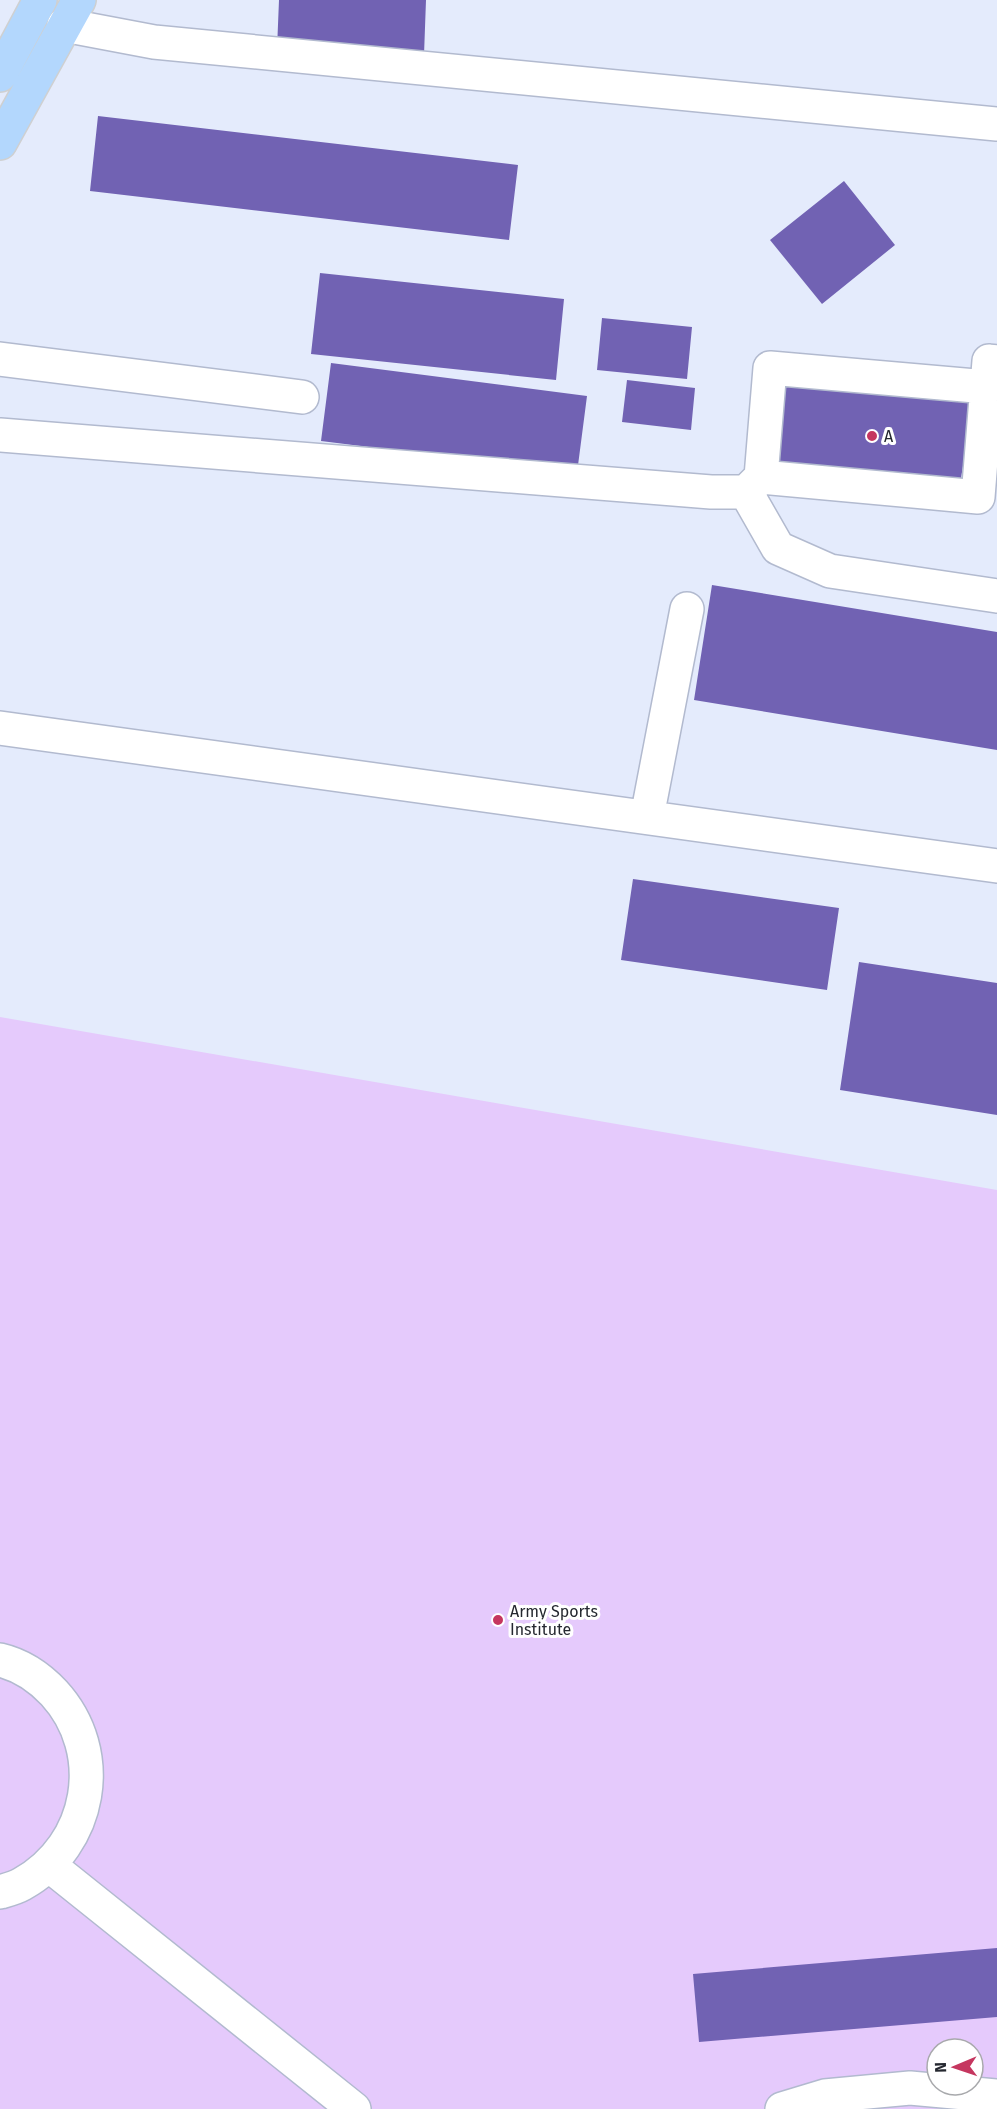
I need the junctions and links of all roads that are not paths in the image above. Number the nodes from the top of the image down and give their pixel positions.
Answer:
1 (40, 0) edge
2 (71, 13) edge
3 (0, 75) edge
4 (997, 124) edge
5 (0, 143) edge
6 (0, 359) edge
7 (992, 374) edge
8 (302, 397) dead end
9 (0, 435) edge
10 (988, 464) edge
11 (754, 485) junction
12 (997, 596) edge
13 (687, 609) dead end
14 (0, 728) edge
15 (647, 817) junction
16 (997, 866) edge
17 (0, 1660) edge
18 (49, 1865) junction
19 (0, 1892) edge
20 (997, 2096) edge
21 (354, 2109) edge
22 (782, 2109) edge

1 - 3 main road
2 - 4 street
2 - 5 main road
6 - 8 street
7 - 10 street
7 - 11 street
9 - 11 street
10 - 11 street
11 - 12 street
13 - 15 street
14 - 15 street
15 - 16 street
17 - 18 street
18 - 19 street
18 - 21 street
20 - 22 street

